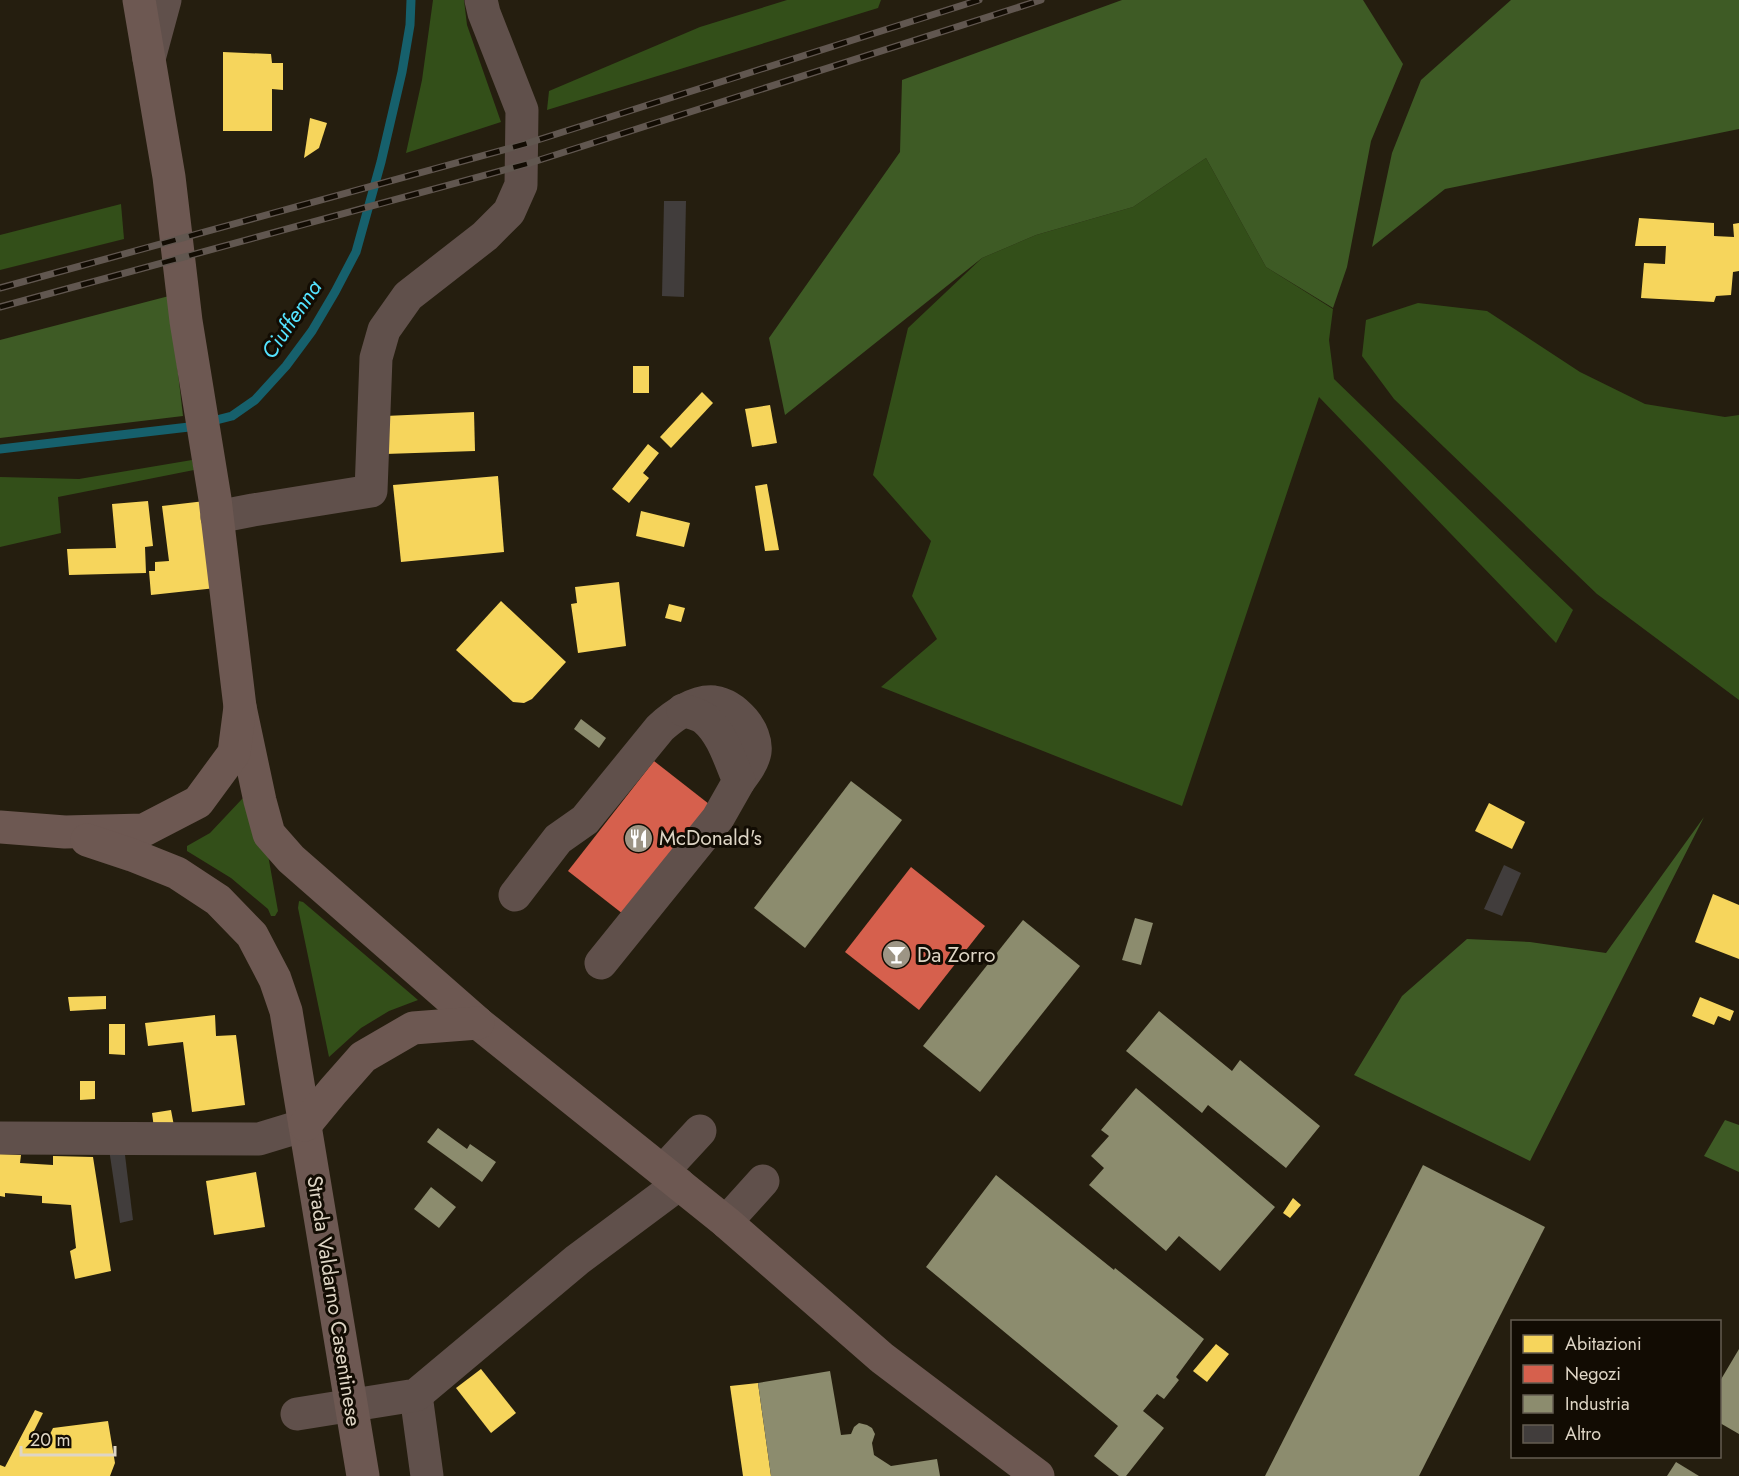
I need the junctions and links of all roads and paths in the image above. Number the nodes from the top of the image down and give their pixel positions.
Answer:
1 (139, 0) edge
2 (165, 0) edge
3 (481, 0) edge
4 (149, 59) junction
5 (217, 517) junction
6 (240, 707) junction
7 (0, 827) edge
8 (65, 832) junction
9 (515, 895) dead end
10 (601, 963) dead end
11 (478, 1023) junction
12 (305, 1125) junction
13 (700, 1131) dead end
14 (0, 1138) edge
15 (671, 1177) junction
16 (763, 1181) dead end
17 (726, 1222) junction
18 (416, 1395) junction
19 (352, 1406) junction
20 (297, 1414) dead end
21 (1027, 1471) edge
22 (363, 1476) edge
23 (427, 1476) edge

1 - 4 main road
2 - 4 street
3 - 5 street
4 - 5 main road
5 - 6 main road
6 - 8 main road
6 - 11 main road
7 - 8 main road
8 - 12 main road, Strada Valdarno Casentinese
9 - 10 street
11 - 12 main road
11 - 15 main road
12 - 14 street
12 - 19 main road, Strada Valdarno Casentinese
13 - 15 street
15 - 17 main road
15 - 18 street
16 - 17 street
17 - 21 main road
18 - 19 street
18 - 23 street
19 - 20 street
19 - 22 main road, Strada Valdarno Casentinese

